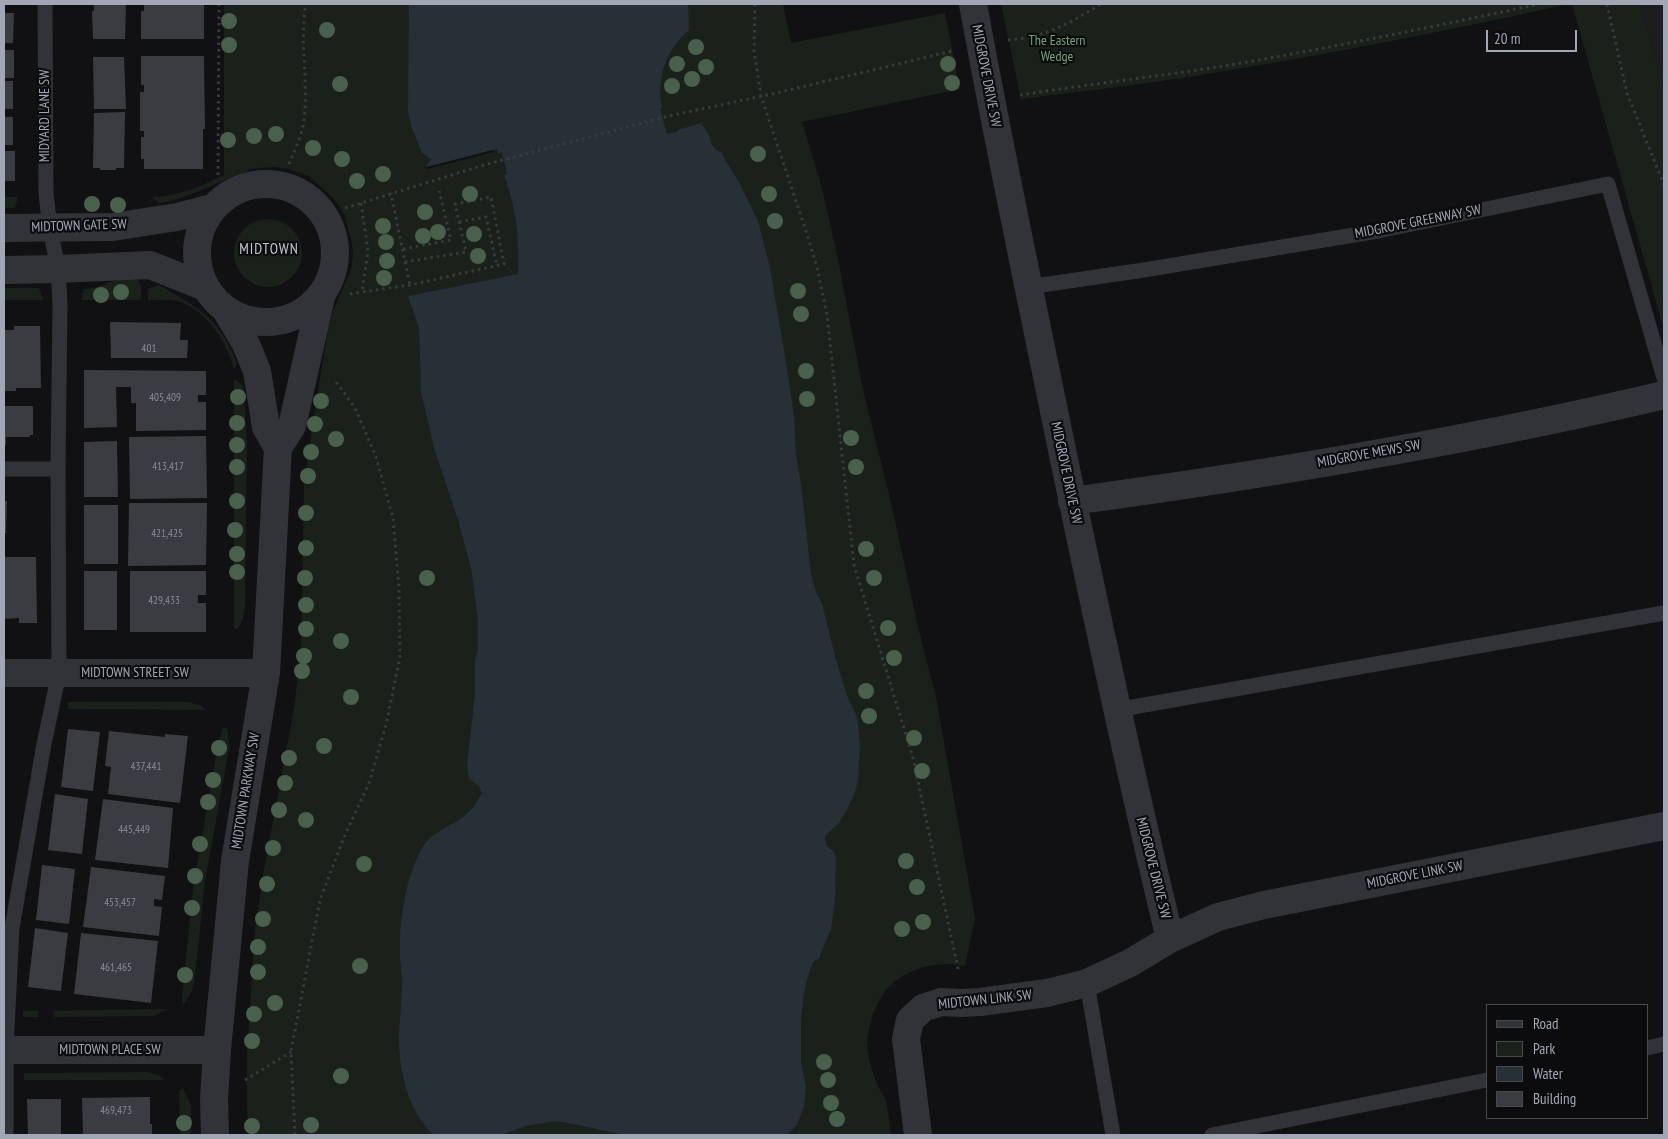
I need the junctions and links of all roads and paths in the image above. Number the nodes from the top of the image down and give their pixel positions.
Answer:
1 (45, 4) edge
2 (218, 4) edge
3 (306, 4) edge
4 (755, 4) edge
5 (973, 4) edge
6 (1101, 4) edge
7 (1539, 4) edge
8 (1607, 4) edge
9 (1005, 40) dead end
10 (956, 50) dead end
11 (761, 96) junction
12 (990, 98) junction
13 (289, 164) dead end
14 (218, 175) dead end
15 (1664, 185) edge
16 (439, 191) dead end
17 (392, 194) junction
18 (361, 203) junction
19 (212, 208) junction
20 (345, 208) dead end
21 (460, 222) junction
22 (4, 228) edge
23 (50, 228) junction
24 (403, 250) junction
25 (405, 262) junction
26 (497, 266) junction
27 (58, 269) junction
28 (4, 270) edge
29 (410, 285) junction
30 (205, 287) junction
31 (1028, 287) junction
32 (321, 297) junction
33 (226, 310) junction
34 (332, 377) dead end
35 (1664, 378) edge
36 (1664, 395) edge
37 (278, 448) junction
38 (4, 468) edge
39 (58, 468) junction
40 (1072, 501) junction
41 (1664, 613) edge
42 (4, 673) edge
43 (59, 673) junction
44 (266, 673) junction
45 (1116, 710) junction
46 (1664, 826) edge
47 (1170, 939) junction
48 (1086, 983) junction
49 (961, 1003) junction
50 (1664, 1044) edge
51 (1648, 1048) edge
52 (5, 1050) edge
53 (217, 1050) junction
54 (291, 1051) junction
55 (1486, 1080) edge
56 (214, 1099) junction
57 (6, 1135) edge
58 (215, 1135) edge
59 (295, 1135) edge
60 (918, 1135) edge
61 (1113, 1135) edge
62 (1212, 1135) edge

1 - 23 lane, MIDYARD LANE SW
2 - 14 path
3 - 13 path
4 - 11 path
5 - 12 street, MIDGROVE DRIVE SW
6 - 9 path
7 - 12 path
8 - 15 path
10 - 11 path
11 - 17 path
11 - 49 path
12 - 31 street, MIDGROVE DRIVE SW
16 - 24 path
17 - 18 path
17 - 24 path
18 - 20 path
18 - 29 path
19 - 23 street, MIDTOWN GATE SW
19 - 30 street
19 - 32 street
21 - 25 path
21 - 26 path
21 - 26 path
22 - 23 street, MIDTOWN GATE SW
23 - 27 lane, MIDYARD LANE SW
24 - 25 path
25 - 29 path
26 - 29 path
27 - 28 street
27 - 30 street
27 - 39 lane, MIDYARD LANE SW
30 - 33 street
31 - 35 lane, MIDGROVE GREENWAY SW
31 - 40 street, MIDGROVE DRIVE SW
32 - 33 street
32 - 37 street, MIDTOWN PARKWAY SW
33 - 37 street
34 - 54 path
36 - 40 street, MIDGROVE MEWS SW
37 - 44 street, MIDTOWN PARKWAY SW
38 - 39 lane
39 - 43 lane, MIDYARD LANE SW
40 - 45 street, MIDGROVE DRIVE SW
41 - 45 lane
42 - 43 street, MIDTOWN STREET SW
43 - 44 street, MIDTOWN STREET SW
43 - 52 lane, MIDYARD LANE SW
44 - 53 street, MIDTOWN PARKWAY SW
45 - 47 street, MIDGROVE DRIVE SW
46 - 47 street, MIDGROVE LINK SW
47 - 48 street, MIDTOWN LINK SW
48 - 49 street, MIDTOWN LINK SW
48 - 61 lane
49 - 60 street, MIDTOWN LINK SW
50 - 51 lane
52 - 53 street, MIDTOWN PLACE SW
52 - 57 lane, MIDYARD LANE SW
53 - 56 street, MIDTOWN PARKWAY SW
54 - 56 path
54 - 59 path
55 - 62 lane
56 - 58 street, MIDTOWN PARKWAY SW

